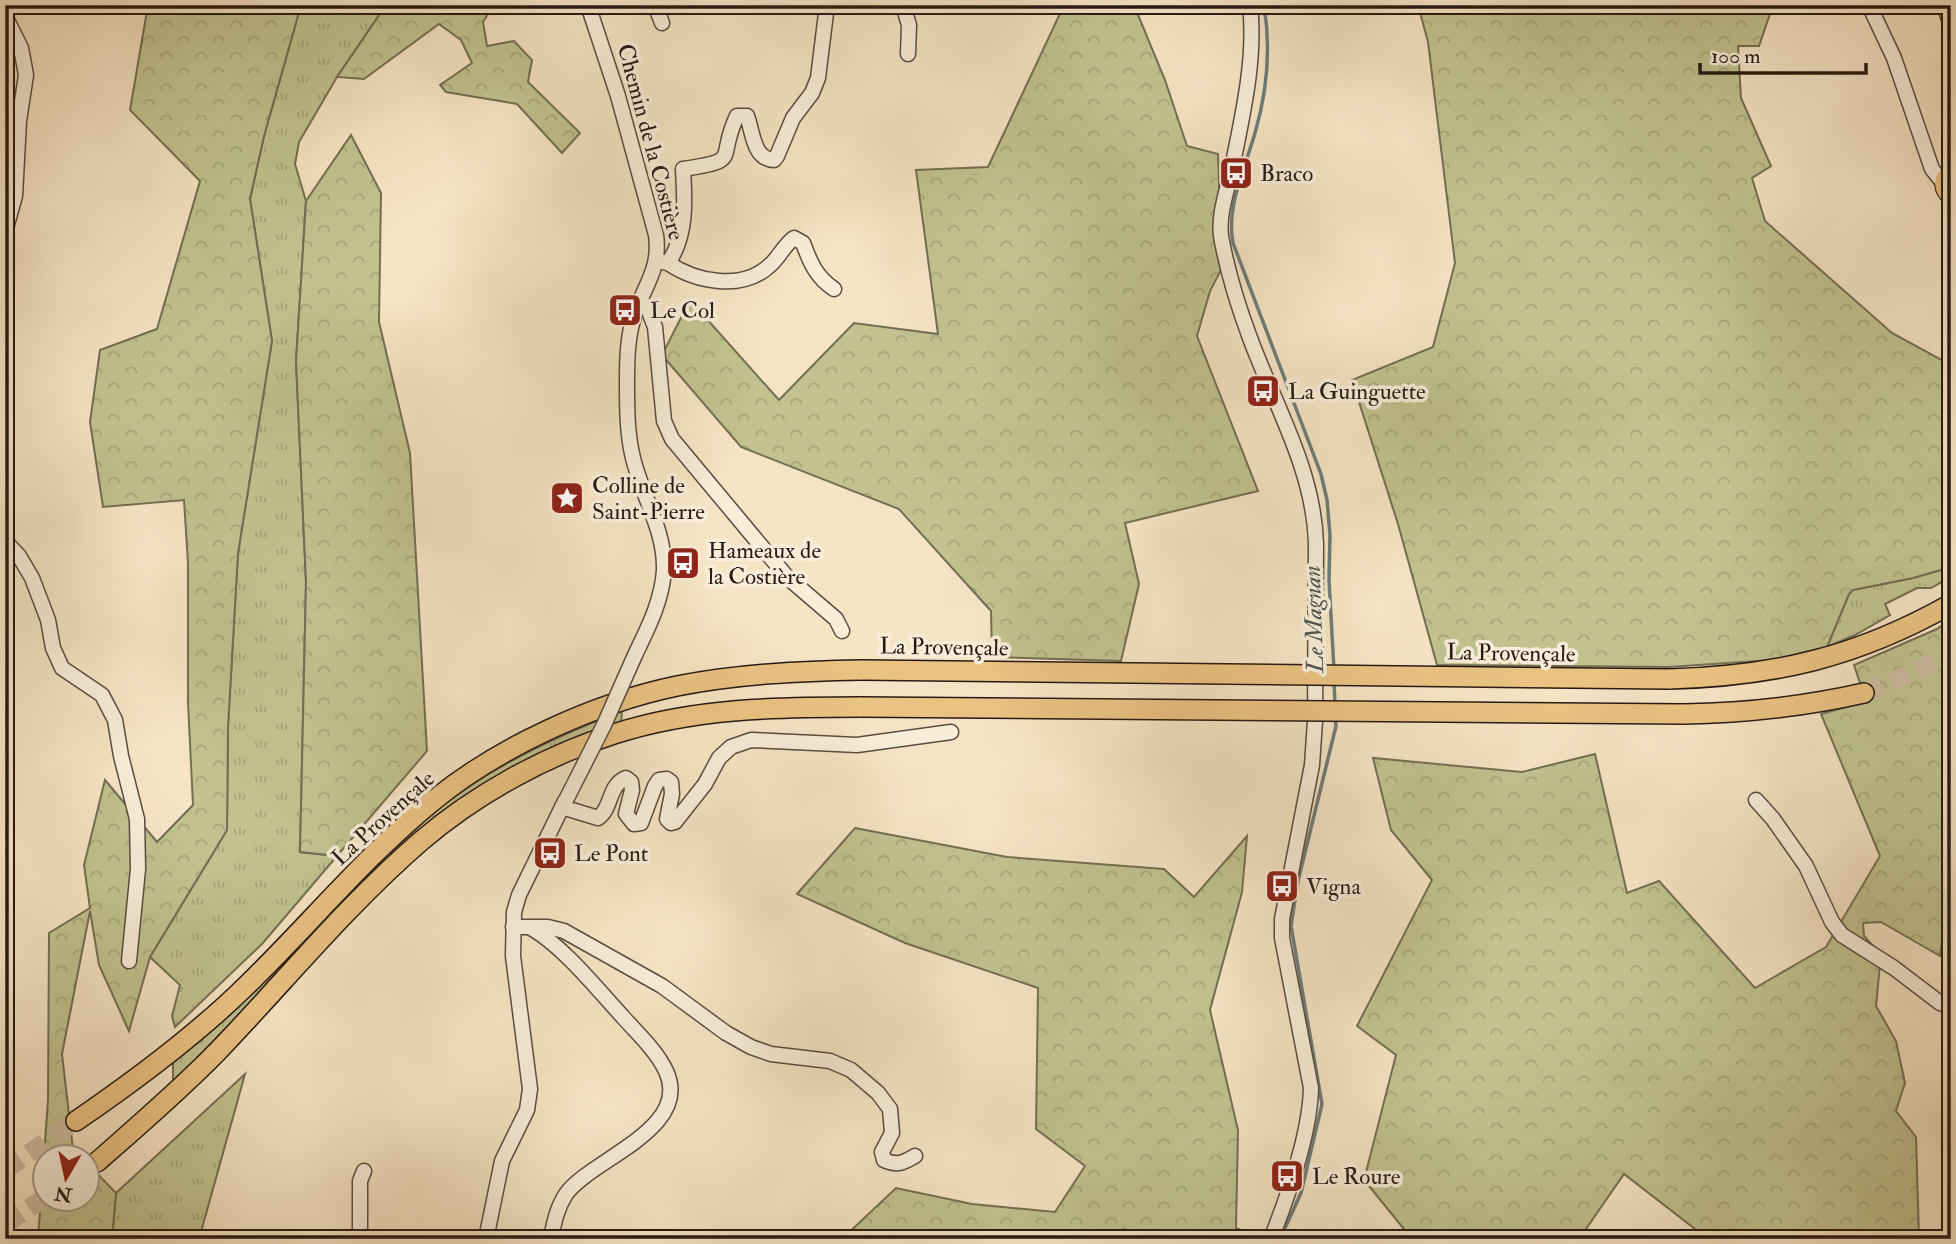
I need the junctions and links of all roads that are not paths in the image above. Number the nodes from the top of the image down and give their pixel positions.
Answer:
1 (588, 5) edge
2 (655, 5) edge
3 (827, 5) edge
4 (903, 5) edge
5 (1250, 5) edge
6 (1869, 5) edge
7 (1946, 5) edge
8 (5, 16) edge
9 (1951, 20) edge
10 (662, 23) dead end
11 (908, 54) dead end
12 (1949, 186) edge
13 (5, 232) edge
14 (662, 262) junction
15 (834, 289) dead end
16 (639, 303) junction
17 (5, 541) edge
18 (1951, 604) edge
19 (842, 631) dead end
20 (1864, 693) tunnel mouth
21 (951, 732) dead end
22 (1756, 800) dead end
23 (564, 804) junction
24 (513, 927) junction
25 (530, 928) junction
26 (129, 961) dead end
27 (1951, 1008) edge
28 (1951, 1047) edge
29 (76, 1121) tunnel mouth
30 (915, 1156) dead end
31 (102, 1158) edge
32 (365, 1171) dead end
33 (360, 1239) edge
34 (486, 1239) edge
35 (551, 1239) edge
36 (1271, 1239) edge

1 - 14 street, Chemin de la Costière
2 - 10 street
3 - 14 street
4 - 11 street
5 - 36 street
6 - 12 street
7 - 9 main road
8 - 13 street
14 - 15 street
14 - 16 street, Chemin de la Costière
16 - 19 street
16 - 23 street, Chemin de la Costière, bridge
17 - 26 street
18 - 29 highway, La Provençale, bridge
20 - 31 highway, La Provençale, bridge
21 - 23 street
22 - 27 street
23 - 24 street
24 - 25 street
24 - 34 street
25 - 30 street
25 - 35 street
27 - 28 main road
32 - 33 street

